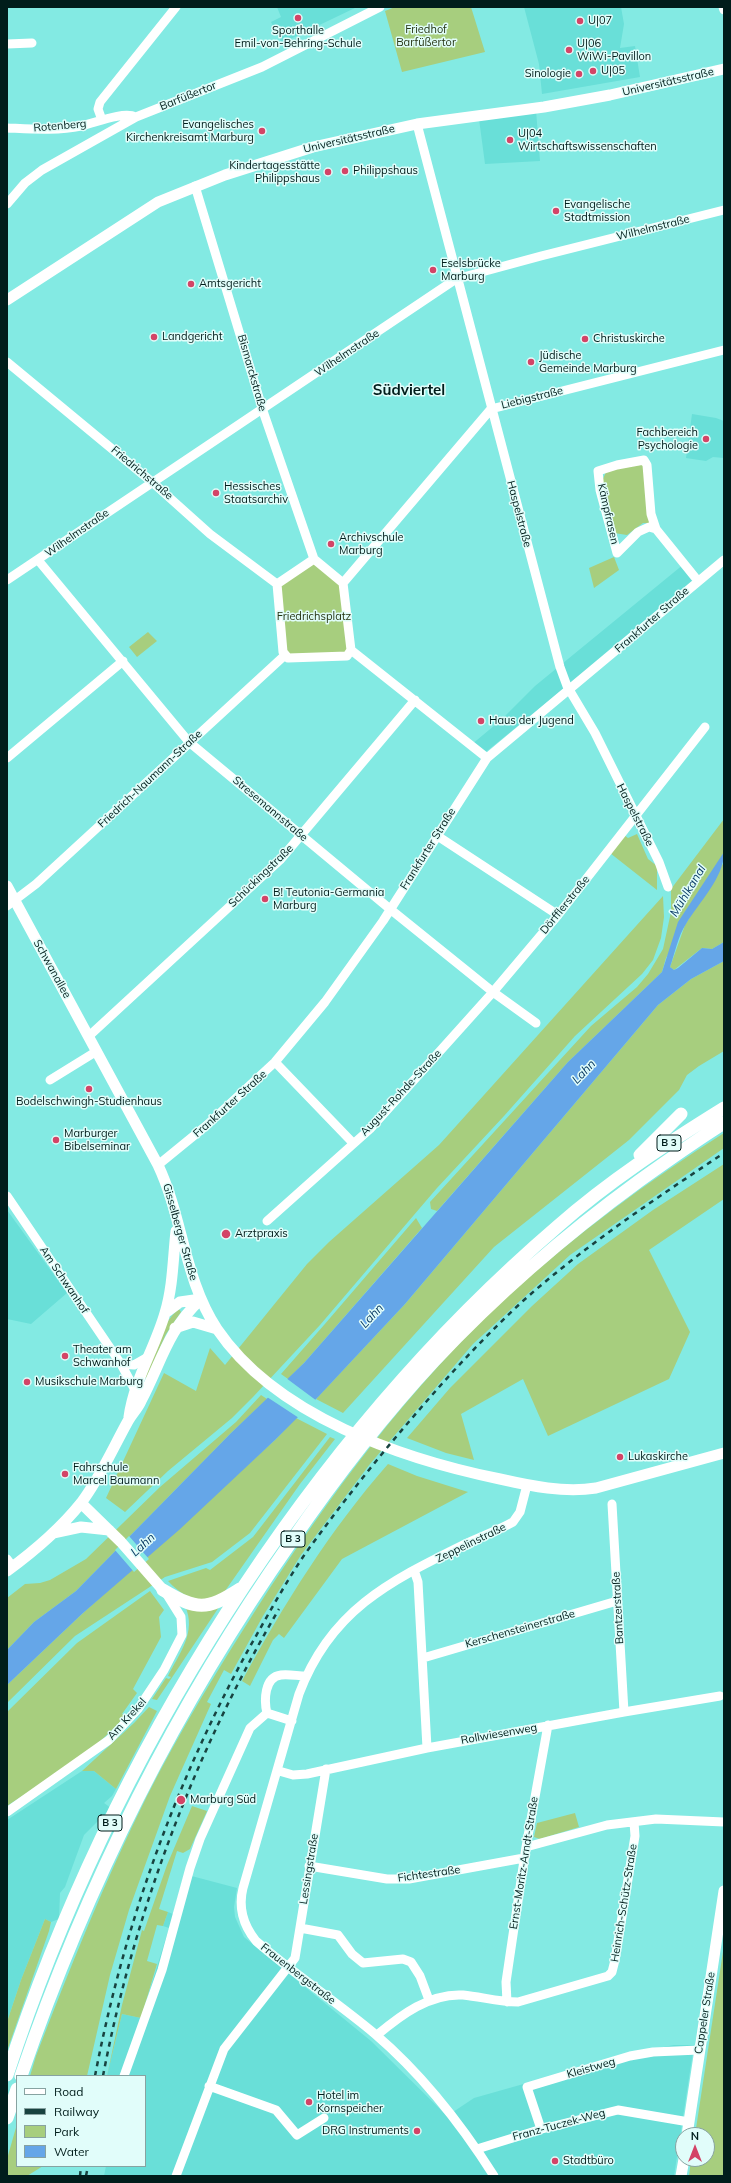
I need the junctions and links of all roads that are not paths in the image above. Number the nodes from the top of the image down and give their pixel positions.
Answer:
1 (176, 7) edge
2 (380, 7) edge
3 (32, 43) dead end
4 (7, 44) edge
5 (724, 69) edge
6 (136, 117) junction
7 (102, 120) junction
8 (416, 124) junction
9 (7, 128) edge
10 (195, 186) junction
11 (7, 204) edge
12 (724, 210) edge
13 (456, 279) junction
14 (7, 300) edge
15 (724, 350) edge
16 (7, 362) edge
17 (491, 409) junction
18 (263, 410) junction
19 (152, 482) junction
20 (656, 529) junction
21 (314, 559) junction
22 (38, 560) junction
23 (724, 560) edge
24 (7, 580) edge
25 (698, 581) junction
26 (344, 583) junction
27 (277, 584) junction
28 (351, 650) junction
29 (284, 656) junction
30 (122, 661) junction
31 (569, 690) junction
32 (415, 700) junction
33 (705, 727) dead end
34 (189, 742) junction
35 (7, 758) edge
36 (486, 758) junction
37 (636, 816) junction
38 (436, 835) junction
39 (302, 836) junction
40 (7, 886) edge
41 (668, 887) dead end
42 (11, 903) edge
43 (390, 909) junction
44 (558, 914) junction
45 (493, 992) junction
46 (536, 1023) dead end
47 (89, 1036) junction
48 (97, 1051) junction
49 (275, 1062) junction
50 (50, 1080) dead end
51 (724, 1108) edge
52 (681, 1114) dead end
53 (724, 1123) edge
54 (353, 1142) junction
55 (158, 1165) junction
56 (615, 1180) junction
57 (7, 1196) edge
58 (267, 1221) dead end
59 (177, 1222) junction
60 (201, 1299) junction
61 (165, 1313) junction
62 (175, 1328) junction
63 (217, 1329) junction
64 (148, 1357) junction
65 (121, 1364) junction
66 (134, 1390) junction
67 (129, 1419) junction
68 (724, 1453) edge
69 (527, 1485) junction
70 (81, 1503) junction
71 (612, 1504) dead end
72 (110, 1530) junction
73 (50, 1534) junction
74 (9, 1565) edge
75 (414, 1570) junction
76 (245, 1586) junction
77 (163, 1590) joint
78 (617, 1601) junction
79 (177, 1602) junction
80 (423, 1658) junction
81 (306, 1676) junction
82 (720, 1696) dead end
83 (266, 1710) junction
84 (624, 1712) junction
85 (292, 1721) junction
86 (548, 1725) junction
87 (427, 1748) junction
88 (326, 1769) junction
89 (278, 1771) junction
90 (7, 1812) edge
91 (634, 1822) junction
92 (724, 1822) edge
93 (526, 1847) junction
94 (524, 1858) junction
95 (310, 1866) junction
96 (724, 1891) edge
97 (300, 1928) junction
98 (288, 1966) junction
99 (429, 2000) junction
100 (507, 2002) junction
101 (377, 2035) junction
102 (699, 2050) junction
103 (7, 2075) edge
104 (21, 2075) edge
105 (124, 2075) edge
106 (209, 2086) junction
107 (16, 2092) edge
108 (7, 2118) edge
109 (324, 2118) dead end
110 (689, 2122) junction
111 (688, 2127) edge
112 (541, 2129) junction
113 (477, 2149) junction
114 (176, 2176) edge
115 (494, 2176) edge

1 - 7 street
2 - 6 street, Barfüßertor
3 - 4 street
5 - 8 main road, Universitätsstraße
6 - 7 street, Rotenberg
6 - 11 street, Barfüßertor
7 - 9 street, Rotenberg
8 - 10 main road, Universitätsstraße
8 - 13 street, Haspelstraße
10 - 14 main road, Universitätsstraße
10 - 18 street, Bismarckstraße
12 - 13 street, Wilhelmstraße
13 - 17 street, Haspelstraße
13 - 18 street, Wilhelmstraße
15 - 17 street, Liebigstraße
16 - 19 street, Friedrichstraße
17 - 26 street, Liebigstraße
17 - 31 street, Haspelstraße
18 - 19 street, Wilhelmstraße
18 - 21 street, Bismarckstraße
19 - 22 street, Wilhelmstraße
19 - 27 street, Friedrichstraße
20 - 20 street, Kämpfrasen
20 - 25 street, Kämpfrasen
21 - 26 street
21 - 27 street
22 - 24 street, Wilhelmstraße
22 - 30 street, Stresemannstraße
23 - 25 street, Frankfurter Straße
25 - 31 street, Frankfurter Straße
26 - 28 street
27 - 29 street
28 - 29 street
28 - 32 street
29 - 34 street, Friedrich-Naumann-Straße
30 - 34 street, Stresemannstraße
30 - 35 street
31 - 36 street, Frankfurter Straße
31 - 37 street, Haspelstraße
32 - 36 street
32 - 39 street, Schückingstraße
33 - 37 street, Dörfflerstraße
34 - 39 street, Stresemannstraße
34 - 42 street, Friedrich-Naumann-Straße
36 - 38 street, Frankfurter Straße
37 - 41 street, Haspelstraße
37 - 44 street, Dörfflerstraße
38 - 43 street, Frankfurter Straße
38 - 44 street
39 - 43 street, Stresemannstraße
39 - 47 street, Schückingstraße
40 - 42 main road, Schwanallee
42 - 47 main road, Schwanallee
43 - 45 street, Stresemannstraße
43 - 49 street, Frankfurter Straße
44 - 45 street, Dörfflerstraße
45 - 46 street, Stresemannstraße
45 - 54 street, August-Rohde-Straße
47 - 48 main road, Schwanallee
48 - 50 street
48 - 55 main road, Schwanallee
49 - 54 street
49 - 55 street, Frankfurter Straße
51 - 56 highway, B 3
52 - 56 highway
53 - 104 highway, B 3
54 - 58 street, August-Rohde-Straße
55 - 59 main road, Gisselberger Straße
56 - 76 highway, B 3
57 - 65 street, Am Schwanhof
59 - 60 main road, Gisselberger Straße
59 - 61 main road
60 - 61 main road
60 - 62 main road
60 - 63 main road, Gisselberger Straße
61 - 64 main road
62 - 63 main road
62 - 67 main road
63 - 69 main road, Gisselberger Straße
64 - 65 street
64 - 66 main road
65 - 66 street, Am Schwanhof
66 - 67 main road
67 - 70 main road
68 - 69 main road
69 - 75 street, Zeppelinstraße
70 - 72 main road
70 - 73 main road
71 - 78 street, Bantzerstraße
72 - 73 main road
72 - 77 main road
73 - 74 main road
75 - 80 street
75 - 81 street, Zeppelinstraße
76 - 79 highway
76 - 103 highway, B 3
77 - 79 highway
78 - 80 street, Kerschensteinerstraße
78 - 84 street, Bantzerstraße
79 - 90 street, Am Krekel
80 - 87 street
81 - 83 street
81 - 85 street, Frauenbergstraße
82 - 84 street, Rollwiesenweg
83 - 85 street
83 - 105 street
84 - 86 street, Rollwiesenweg
85 - 89 street, Frauenbergstraße
86 - 87 street, Rollwiesenweg
86 - 93 street, Ernst-Moritz-Arndt-Straße
87 - 88 street, Rollwiesenweg
88 - 89 street, Rollwiesenweg
88 - 95 street, Lessingstraße
89 - 98 street, Frauenbergstraße
91 - 92 street
91 - 93 street
91 - 100 street, Heinrich-Schütz-Straße
93 - 94 street, Ernst-Moritz-Arndt-Straße
94 - 95 street, Fichtestraße
94 - 100 street, Ernst-Moritz-Arndt-Straße
95 - 97 street, Lessingstraße
96 - 102 main road, Cappeler Straße
97 - 98 street, Lessingstraße
97 - 99 street
98 - 101 street, Frauenbergstraße
98 - 106 street, Lessingstraße
99 - 100 street, Heinrich-Schütz-Straße
99 - 101 street, Heinrich-Schütz-Straße
101 - 113 street, Frauenbergstraße
102 - 110 main road, Cappeler Straße
102 - 112 street, Kleistweg
106 - 109 street
106 - 114 street, Lessingstraße
107 - 108 highway
110 - 111 main road, Cappeler Straße
110 - 112 street, Franz-Tuczek-Weg
112 - 113 street, Franz-Tuczek-Weg
113 - 115 street, Frauenbergstraße

